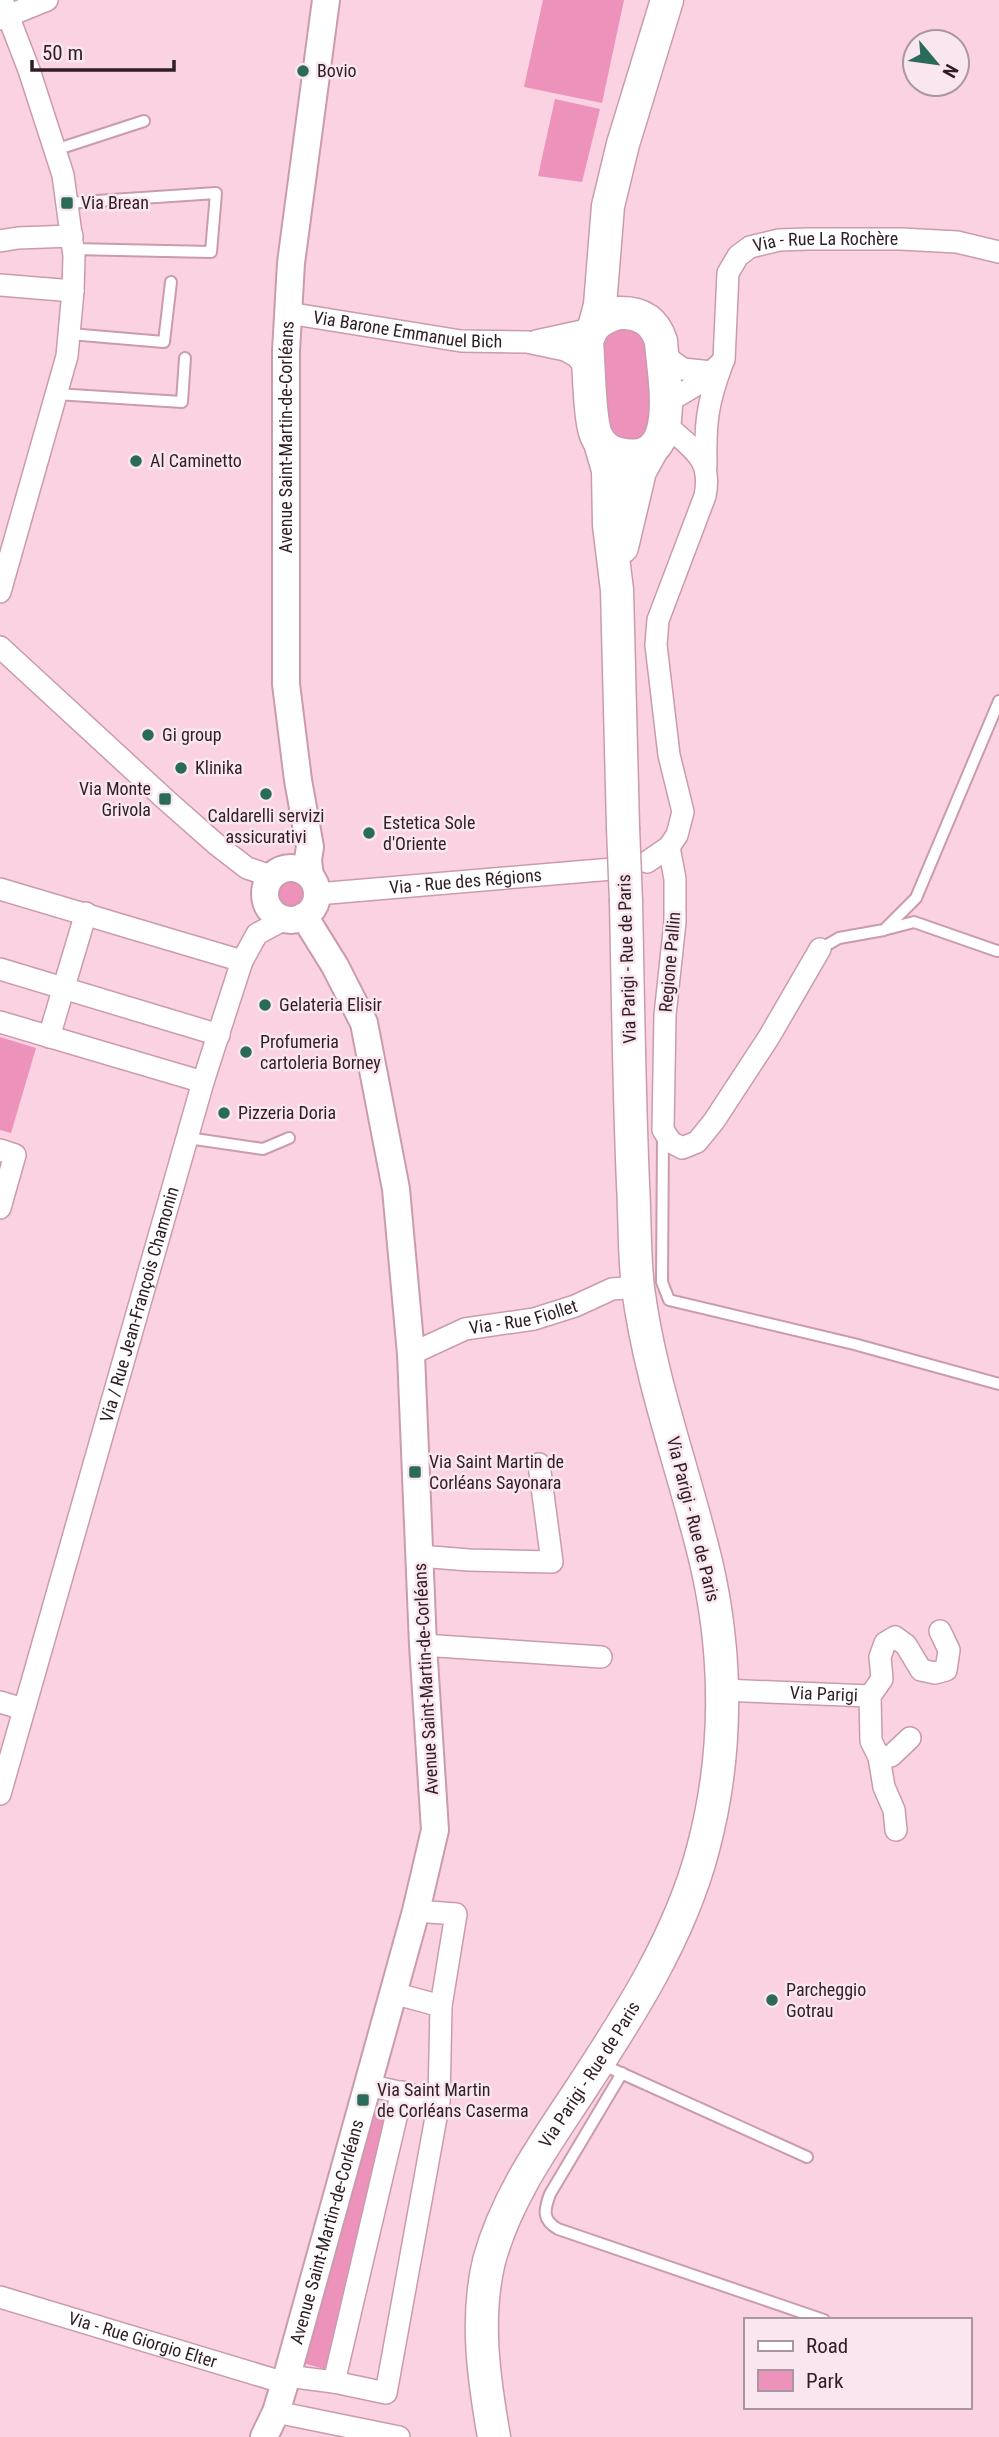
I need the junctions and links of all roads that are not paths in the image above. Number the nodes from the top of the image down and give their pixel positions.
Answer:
1 (47, 0) edge
2 (326, 0) edge
3 (667, 0) edge
4 (4, 11) edge
5 (144, 121) dead end
6 (55, 150) junction
7 (617, 173) junction
8 (67, 203) junction
9 (0, 241) edge
10 (73, 243) junction
11 (999, 252) edge
12 (171, 282) dead end
13 (0, 285) edge
14 (73, 291) junction
15 (288, 313) junction
16 (636, 314) junction
17 (593, 327) junction
18 (70, 334) junction
19 (527, 342) junction
20 (662, 354) junction
21 (185, 358) dead end
22 (717, 366) junction
23 (589, 370) junction
24 (56, 394) junction
25 (660, 428) junction
26 (601, 446) junction
27 (706, 468) junction
28 (617, 590) junction
29 (0, 592) edge
30 (0, 647) edge
31 (999, 701) edge
32 (669, 847) junction
33 (647, 862) dead end
34 (612, 869) dead end
35 (271, 876) junction
36 (0, 889) edge
37 (304, 901) junction
38 (86, 914) junction
39 (884, 930) junction
40 (820, 949) joint
41 (997, 951) dead end
42 (242, 961) junction
43 (0, 969) edge
44 (64, 988) junction
45 (0, 1023) edge
46 (219, 1035) junction
47 (48, 1037) junction
48 (203, 1082) junction
49 (663, 1130) junction
50 (188, 1138) junction
51 (289, 1138) dead end
52 (8, 1152) edge
53 (0, 1208) edge
54 (638, 1287) junction
55 (411, 1354) junction
56 (999, 1384) edge
57 (539, 1464) dead end
58 (419, 1556) junction
59 (940, 1631) dead end
60 (423, 1645) junction
61 (601, 1657) dead end
62 (722, 1690) junction
63 (870, 1696) junction
64 (0, 1702) edge
65 (23, 1709) junction
66 (910, 1738) dead end
67 (879, 1756) junction
68 (0, 1794) edge
69 (896, 1830) dead end
70 (416, 1911) junction
71 (393, 1993) junction
72 (441, 2006) junction
73 (610, 2068) junction
74 (367, 2085) junction
75 (402, 2092) junction
76 (440, 2094) junction
77 (807, 2157) dead end
78 (0, 2297) edge
79 (818, 2318) edge
80 (286, 2380) junction
81 (334, 2382) junction
82 (276, 2412) junction
83 (264, 2437) edge
84 (399, 2437) edge
85 (494, 2437) edge

1 - 4 street
2 - 15 street, Avenue Saint-Martin-de-Corléans
3 - 7 main road, Via Parigi - Rue de Paris
4 - 6 street
5 - 6 lane
6 - 8 street
7 - 16 main road, Via Parigi - Rue de Paris
7 - 17 main road, Via Parigi - Rue de Paris
8 - 10 street
8 - 10 lane
9 - 10 street
10 - 14 street
11 - 22 street, Via - Rue La Rochère
12 - 18 lane
13 - 14 street
14 - 18 street
15 - 19 street, Via Barone Emmanuel Bich
15 - 37 street, Avenue Saint-Martin-de-Corléans
16 - 17 main road
16 - 20 main road, Via Parigi - Rue de Paris
17 - 19 street, Via Barone Emmanuel Bich
17 - 23 main road, Via Parigi - Rue de Paris
18 - 24 street
19 - 23 street, Via Barone Emmanuel Bich
20 - 22 street
20 - 25 main road, Via Parigi - Rue de Paris
21 - 24 lane
22 - 25 street
22 - 27 street, Via - Rue La Rochère
23 - 26 main road, Via Parigi - Rue de Paris
24 - 29 street
25 - 26 main road
25 - 27 street
25 - 27 street
25 - 28 main road, Via Parigi - Rue de Paris
26 - 28 main road, Via Parigi - Rue de Paris
27 - 32 street
28 - 54 main road, Via Parigi - Rue de Paris, bridge
30 - 35 street
31 - 39 lane
32 - 33 street
32 - 49 street, Regione Pallin
34 - 37 street, Via - Rue des Régions
35 - 37 street
35 - 37 street
36 - 38 street
37 - 42 street, Via / Rue Jean-François Chamonin
37 - 55 street, Avenue Saint-Martin-de-Corléans
38 - 42 street
38 - 44 street
39 - 40 lane
39 - 41 lane
40 - 49 street
42 - 46 street, Via / Rue Jean-François Chamonin
43 - 44 street
44 - 46 street
44 - 47 street
45 - 47 street
46 - 48 street, Via / Rue Jean-François Chamonin
47 - 48 street
48 - 50 street, Via / Rue Jean-François Chamonin
49 - 56 lane
50 - 51 lane
50 - 65 street, Via / Rue Jean-François Chamonin
52 - 53 street
54 - 55 street, Via - Rue Fiollet
54 - 62 main road, Via Parigi - Rue de Paris
55 - 58 street, Avenue Saint-Martin-de-Corléans
57 - 58 street
58 - 60 street, Avenue Saint-Martin-de-Corléans
59 - 63 street, Via Parigi
60 - 61 street
60 - 70 street, Avenue Saint-Martin-de-Corléans
62 - 63 street, Via Parigi
62 - 73 main road, Via Parigi - Rue de Paris
63 - 67 street
64 - 65 street
65 - 68 street, Via / Rue Jean-François Chamonin
66 - 67 street
67 - 69 street
70 - 71 street, Avenue Saint-Martin-de-Corléans
70 - 72 street
71 - 72 street
71 - 74 street, Avenue Saint-Martin-de-Corléans
72 - 76 street
73 - 77 lane
73 - 79 lane, Via Parigi - Rue de Paris
73 - 85 main road, Via Parigi - Rue de Paris
74 - 75 street
74 - 80 street, Avenue Saint-Martin-de-Corléans
75 - 76 street
75 - 81 street
76 - 81 street, Via - Rue Giorgio Elter
78 - 80 street, Via - Rue Giorgio Elter
80 - 81 street, Via - Rue Giorgio Elter
80 - 82 street, Avenue Saint-Martin-de-Corléans
82 - 83 street, Avenue Saint-Martin-de-Corléans
82 - 84 street

